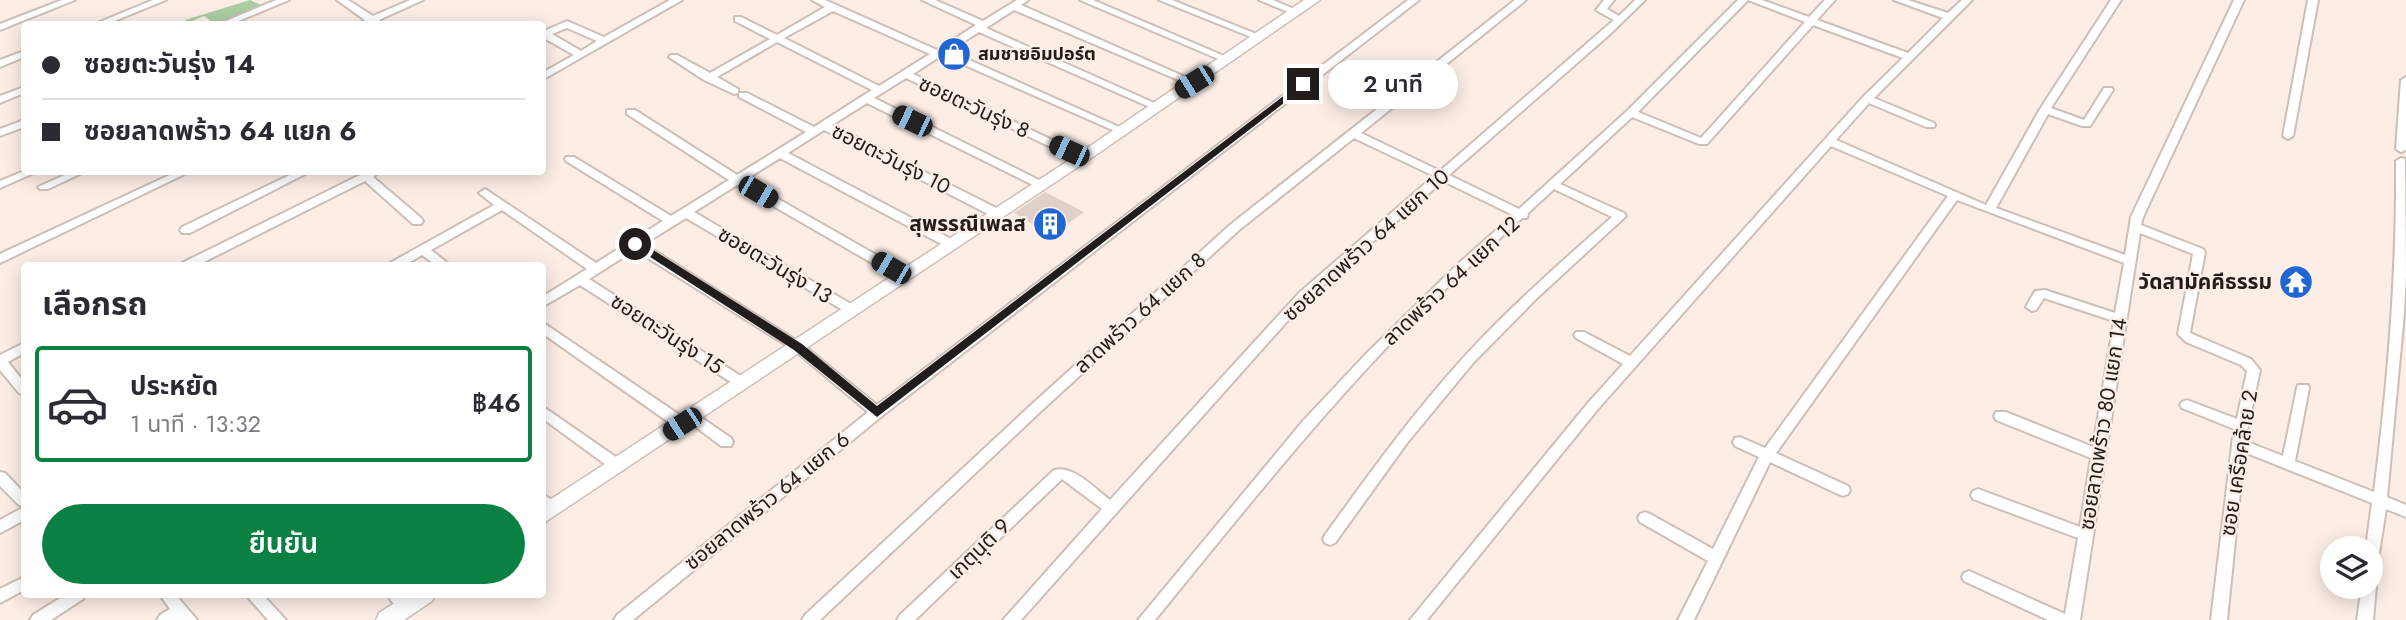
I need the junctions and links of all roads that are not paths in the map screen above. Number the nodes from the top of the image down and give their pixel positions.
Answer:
1 (70, 0) edge
2 (161, 0) edge
3 (284, 0) edge
4 (342, 0) edge
5 (418, 0) edge
6 (677, 0) edge
7 (817, 0) edge
8 (927, 0) edge
9 (1086, 0) edge
10 (1164, 0) edge
11 (1265, 0) edge
12 (1313, 0) edge
13 (1414, 0) edge
14 (1521, 0) edge
15 (1609, 0) edge
16 (1640, 0) edge
17 (1743, 0) edge
18 (1754, 0) edge
19 (1830, 0) edge
20 (1899, 0) edge
21 (1967, 0) edge
22 (2116, 0) edge
23 (2239, 0) edge
24 (2313, 0) edge
25 (1019, 2) edge
26 (832, 7) junction
27 (1296, 12) junction
28 (1950, 17) junction
29 (738, 19) dead end
30 (1620, 20) junction
31 (108, 21) edge
32 (232, 21) edge
33 (369, 21) edge
34 (376, 21) edge
35 (1812, 22) junction
36 (981, 26) junction
37 (0, 27) edge
38 (546, 34) edge
39 (546, 35) edge
40 (1259, 37) junction
41 (776, 38) junction
42 (604, 41) junction
43 (939, 53) junction
44 (21, 55) edge
45 (581, 55) junction
46 (674, 57) dead end
47 (1909, 57) junction
48 (1226, 59) junction
49 (0, 64) edge
50 (905, 74) junction
51 (546, 75) edge
52 (708, 78) junction
53 (2406, 80) edge
54 (1194, 82) junction
55 (879, 90) junction
56 (2108, 90) dead end
57 (21, 91) edge
58 (866, 98) junction
59 (1867, 99) junction
60 (0, 100) edge
61 (1156, 106) junction
62 (2045, 109) junction
63 (631, 112) dead end
64 (1631, 113) junction
65 (21, 124) edge
66 (1930, 125) dead end
67 (818, 128) junction
68 (1121, 130) junction
69 (0, 133) edge
70 (1353, 133) junction
71 (2288, 136) dead end
72 (1703, 142) joint
73 (1831, 142) junction
74 (779, 153) junction
75 (2401, 155) joint
76 (1082, 158) junction
77 (570, 159) dead end
78 (24, 175) edge
79 (72, 175) edge
80 (178, 175) edge
81 (298, 175) edge
82 (368, 175) edge
83 (371, 175) edge
84 (1442, 177) junction
85 (736, 180) junction
86 (1039, 184) junction
87 (0, 185) edge
88 (1554, 185) junction
89 (44, 187) dead end
90 (485, 193) dead end
91 (1954, 196) junction
92 (502, 205) junction
93 (1989, 210) junction
94 (996, 213) junction
95 (691, 215) junction
96 (1522, 215) junction
97 (671, 221) junction
98 (417, 222) dead end
99 (2135, 227) junction
100 (186, 230) dead end
101 (635, 244) junction
102 (951, 244) junction
103 (422, 250) junction
104 (0, 259) edge
105 (2130, 261) junction
106 (194, 262) edge
107 (401, 262) edge
108 (439, 262) edge
109 (596, 269) junction
110 (902, 275) junction
111 (586, 282) junction
112 (546, 301) edge
113 (2032, 307) dead end
114 (852, 310) junction
115 (2121, 319) junction
116 (546, 329) edge
117 (1580, 335) dead end
118 (798, 347) junction
119 (21, 350) edge
120 (0, 360) edge
121 (1632, 362) junction
122 (742, 383) junction
123 (21, 386) edge
124 (2303, 388) dead end
125 (2187, 405) dead end
126 (877, 412) junction
127 (546, 414) edge
128 (2001, 416) dead end
129 (687, 420) junction
130 (2242, 427) junction
131 (726, 442) dead end
132 (1740, 442) dead end
133 (2238, 444) junction
134 (1768, 455) junction
135 (2098, 455) junction
136 (2288, 464) junction
137 (618, 466) junction
138 (0, 477) edge
139 (1053, 477) joint
140 (1843, 490) dead end
141 (1978, 495) dead end
142 (21, 497) edge
143 (2380, 501) junction
144 (546, 508) edge
145 (1112, 509) junction
146 (2406, 511) edge
147 (21, 515) edge
148 (1645, 518) dead end
149 (0, 527) edge
150 (2085, 535) junction
151 (2375, 536) edge
152 (1330, 539) dead end
153 (1716, 558) junction
154 (1969, 577) dead end
155 (21, 585) edge
156 (0, 597) edge
157 (73, 598) edge
158 (170, 598) edge
159 (256, 598) edge
160 (408, 599) edge
161 (2367, 599) edge
162 (184, 615) edge
163 (38, 620) edge
164 (165, 620) edge
165 (278, 620) edge
166 (387, 620) edge
167 (622, 620) edge
168 (810, 620) edge
169 (905, 620) edge
170 (1011, 620) edge
171 (1146, 620) edge
172 (1418, 620) edge
173 (1686, 620) edge
174 (2063, 620) edge
175 (2072, 620) edge
176 (2219, 620) edge
177 (2365, 620) edge

1 - 37 street
2 - 31 street
3 - 32 street
4 - 33 street
5 - 34 street
6 - 42 street
7 - 26 street
8 - 36 street
9 - 48 street
10 - 40 street
11 - 27 street
12 - 27 street
13 - 126 street, ซอยลาดพร้าว 64 แยก 6
14 - 70 street, ลาดพร้าว 64 แยก 8
15 - 30 street
16 - 30 street, ซอยลาดพร้าว 64 แยก 10
17 - 64 street, ลาดพร้าว 64 แยก 12
18 - 35 street
19 - 35 street
20 - 28 street
21 - 28 street
22 - 62 street
23 - 99 street, ซอยลาดพร้าว 80 แยก 14
24 - 71 street
25 - 36 street
25 - 54 street
26 - 41 street
26 - 43 street
27 - 40 street
28 - 47 street
29 - 41 street
30 - 84 street, ซอยลาดพร้าว 64 แยก 10
35 - 47 street
35 - 72 street
36 - 43 street
36 - 61 street
38 - 42 street
39 - 45 street
40 - 48 street
41 - 52 street
41 - 55 street
42 - 45 street
43 - 50 street
43 - 68 street
44 - 49 street
45 - 51 street
46 - 52 street, ซอยตะวันรุ่ง 10
47 - 59 street
48 - 54 street
50 - 55 street
50 - 76 street, ซอยตะวันรุ่ง 8
52 - 67 street, ซอยตะวันรุ่ง 10
53 - 75 street
54 - 61 street
55 - 58 street
56 - 62 street
57 - 60 street
58 - 67 street
58 - 86 street
59 - 66 street
59 - 73 street
61 - 68 street
62 - 93 street
63 - 85 street
64 - 72 street
64 - 88 street, ลาดพร้าว 64 แยก 12
65 - 69 street
67 - 74 street
67 - 94 street, ซอยตะวันรุ่ง 10
68 - 76 street
70 - 84 street
70 - 168 street, ลาดพร้าว 64 แยก 8
73 - 91 street
73 - 121 street
74 - 85 street
74 - 102 street
75 - 143 street
76 - 86 street
77 - 97 street
78 - 87 street
79 - 89 street
80 - 104 street
81 - 100 street
82 - 106 street
83 - 98 street
84 - 96 street
84 - 145 street, ซอยลาดพร้าว 64 แยก 10
85 - 95 street
85 - 110 street
86 - 94 street
88 - 96 street, ลาดพร้าว 64 แยก 12
88 - 152 street
90 - 92 street
91 - 93 street
91 - 134 street
92 - 103 street
92 - 109 street
93 - 105 street
94 - 102 street
95 - 97 street
95 - 114 street, ซอยตะวันรุ่ง 13
96 - 171 street, ลาดพร้าว 64 แยก 12
97 - 101 street
99 - 105 street, ซอยลาดพร้าว 80 แยก 14
99 - 130 street, ซอย เครือคล้าย 2
101 - 109 street
101 - 118 street
102 - 110 street
103 - 107 street
103 - 108 street
105 - 115 street, ซอยลาดพร้าว 80 แยก 14
109 - 111 street
110 - 114 street
111 - 112 street
111 - 122 street, ซอยตะวันรุ่ง 15
113 - 115 street
114 - 118 street
115 - 135 street, ซอยลาดพร้าว 80 แยก 14
116 - 129 street
117 - 121 street
118 - 122 street
118 - 126 street
119 - 120 street
120 - 123 street
121 - 172 street
122 - 129 street
124 - 136 street
125 - 130 street
126 - 167 street, ซอยลาดพร้าว 64 แยก 6
127 - 137 street
128 - 135 street
129 - 131 street
129 - 137 street
130 - 133 street, ซอย เครือคล้าย 2
132 - 134 street
133 - 136 street
133 - 176 street, ซอย เครือคล้าย 2
134 - 140 street
134 - 153 street
135 - 150 street, ซอยลาดพร้าว 80 แยก 14
136 - 143 street
137 - 144 street
138 - 142 street
139 - 145 street
139 - 169 street, เกตุนุติ 9
141 - 150 street
143 - 146 street
143 - 151 street
145 - 170 street
147 - 149 street
148 - 153 street
150 - 175 street, ซอยลาดพร้าว 80 แยก 14
153 - 173 street
154 - 174 street
155 - 156 street
157 - 163 street
158 - 162 street
159 - 165 street
160 - 166 street
161 - 177 street
162 - 164 street

